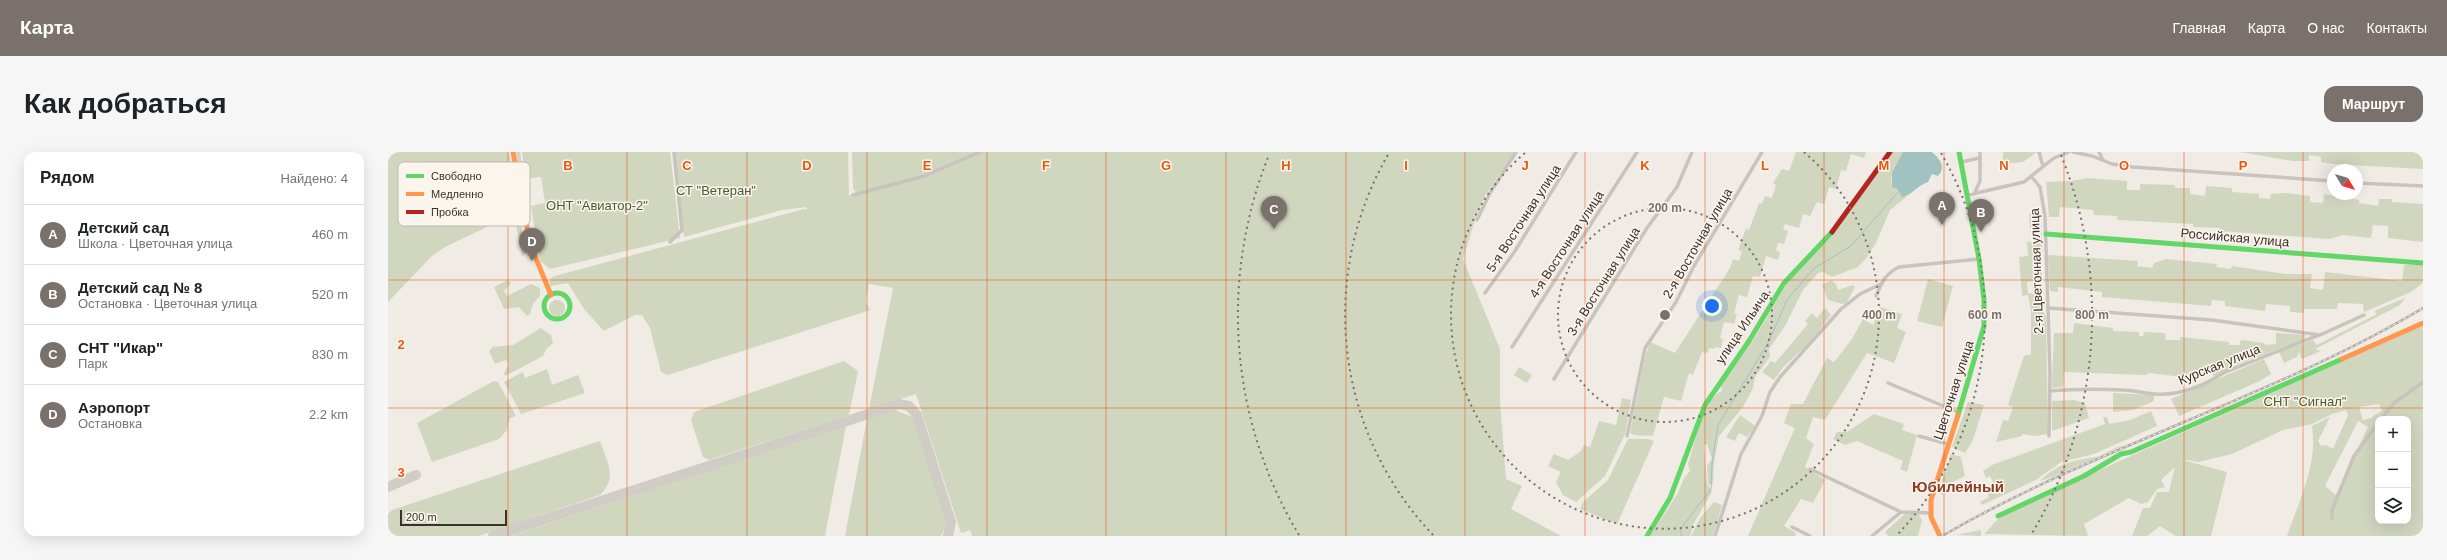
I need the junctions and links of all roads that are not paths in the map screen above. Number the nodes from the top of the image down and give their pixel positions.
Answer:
1 (513, 152) edge
2 (674, 152) edge
3 (980, 152) edge
4 (1516, 152) edge
5 (1576, 152) edge
6 (1637, 152) edge
7 (1692, 152) edge
8 (1762, 152) edge
9 (1890, 152) edge
10 (1959, 152) edge
11 (1980, 152) edge
12 (2039, 152) edge
13 (2069, 152) edge
14 (2073, 152) edge
15 (2099, 152) edge
16 (1979, 158) junction
17 (515, 162) edge
18 (1962, 162) junction
19 (2105, 162) junction
20 (2043, 166) junction
21 (2031, 176) junction
22 (2327, 181) edge
23 (2363, 183) edge
24 (2423, 186) edge
25 (1974, 194) junction
26 (853, 195) dead end
27 (1968, 195) junction
28 (1477, 220) dead end
29 (526, 226) edge
30 (2046, 234) junction
31 (670, 242) dead end
32 (1979, 259) junction
33 (2423, 263) edge
34 (1881, 284) junction
35 (1485, 293) dead end
36 (551, 295) junction
37 (1876, 296) dead end
38 (2048, 308) junction
39 (2364, 315) dead end
40 (2423, 323) edge
41 (2320, 335) junction
42 (1512, 347) dead end
43 (1554, 379) dead end
44 (2423, 382) edge
45 (1888, 383) dead end
46 (2050, 391) junction
47 (1958, 412) junction
48 (2383, 416) edge
49 (2375, 427) edge
50 (1627, 436) dead end
51 (1919, 436) dead end
52 (2049, 436) dead end
53 (1948, 444) junction
54 (1810, 469) dead end
55 (1901, 512) junction
56 (1930, 513) junction
57 (1998, 516) dead end
58 (2332, 518) dead end
59 (1792, 527) dead end
60 (1647, 536) edge
61 (1715, 536) edge
62 (1810, 536) edge
63 (1872, 536) edge
64 (1940, 536) edge

1 - 17 street
2 - 31 street
3 - 26 street
4 - 28 street
5 - 35 street, 5-я Восточная улица
6 - 42 street, 4-я Восточная улица
7 - 43 street, 3-я Восточная улица
8 - 50 street, 2-я Восточная улица
9 - 60 street, улица Ильича
10 - 18 street, Цветочная улица
11 - 16 street
12 - 20 street
13 - 20 street
14 - 19 street
15 - 19 street
16 - 18 street
16 - 25 street
18 - 27 street, Цветочная улица
19 - 22 street
20 - 21 street
21 - 25 street
21 - 30 street, 2-я Цветочная улица
23 - 24 street
25 - 27 street
27 - 32 street, Цветочная улица
29 - 36 street
30 - 33 street, Российская улица
30 - 38 street, 2-я Цветочная улица
32 - 34 street
32 - 47 street, Цветочная улица
34 - 37 street
34 - 61 street
36 - 36 street
38 - 41 street, Курская улица
38 - 46 street, 2-я Цветочная улица
39 - 41 street, Курская улица
40 - 57 street
41 - 46 street, Курская улица
44 - 48 street
45 - 47 street
46 - 52 street, 2-я Цветочная улица
47 - 53 street, Цветочная улица
49 - 58 street
51 - 53 street
53 - 56 street, Цветочная улица
54 - 55 street
55 - 56 street
55 - 63 street
56 - 64 street, Цветочная улица
59 - 62 street

